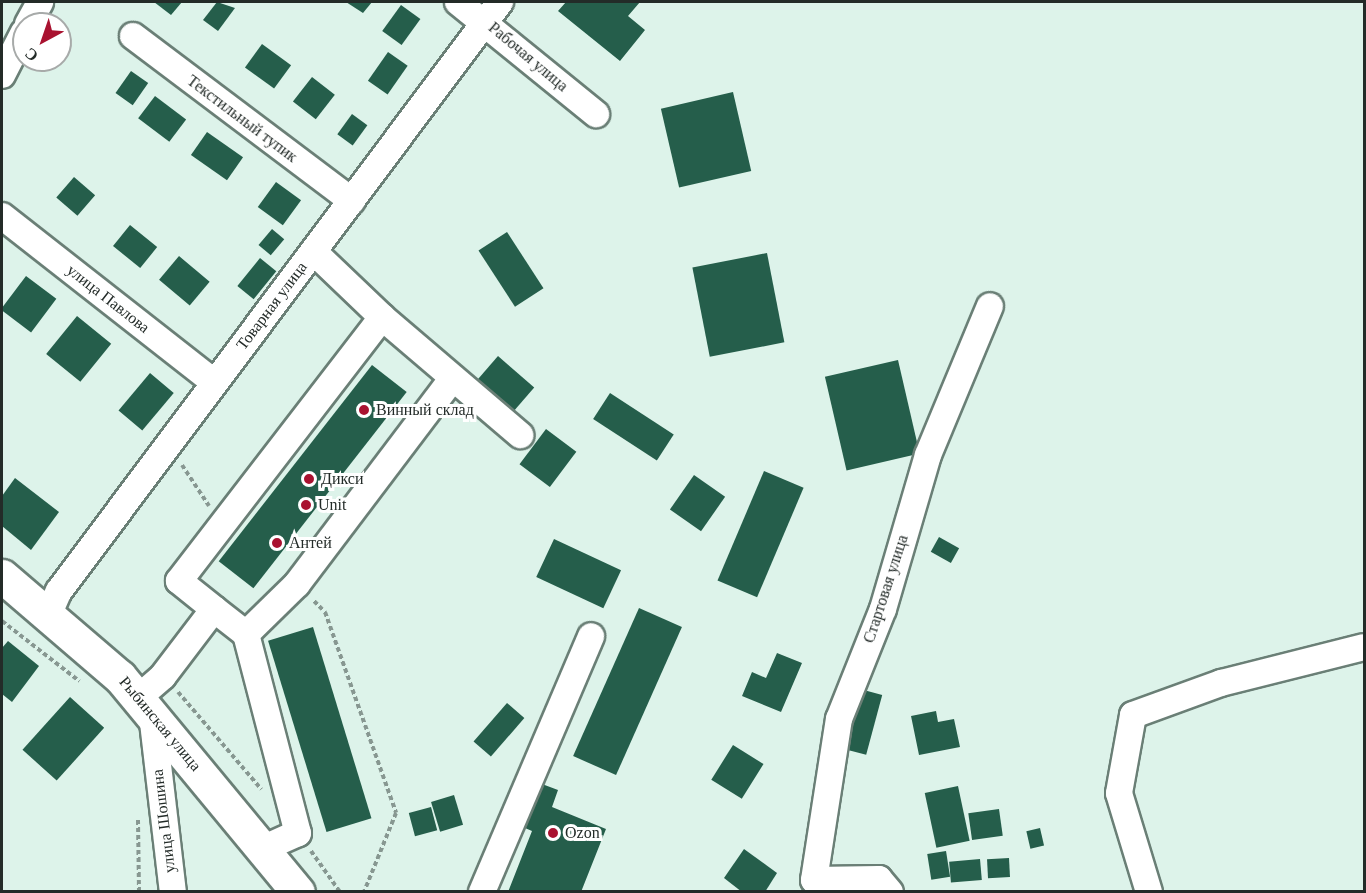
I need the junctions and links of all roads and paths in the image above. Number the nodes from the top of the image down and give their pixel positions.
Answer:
1 (458, 2) edge
2 (493, 11) edge
3 (133, 36) dead end
4 (12, 55) edge
5 (2, 75) edge
6 (596, 114) dead end
7 (352, 201) junction
8 (2, 216) edge
9 (313, 251) junction
10 (990, 306) dead end
11 (382, 317) junction
12 (453, 378) junction
13 (214, 382) junction
14 (520, 435) dead end
15 (168, 444) junction
16 (221, 524) junction
17 (2, 576) edge
18 (297, 584) junction
19 (214, 609) junction
20 (50, 614) junction
21 (2, 621) edge
22 (246, 634) junction
23 (591, 636) dead end
24 (1365, 647) edge
25 (85, 686) dead end
26 (145, 706) junction
27 (267, 796) dead end
28 (298, 832) junction
29 (264, 848) junction
30 (808, 886) edge
31 (173, 891) edge
32 (298, 891) edge
33 (340, 891) edge
34 (364, 891) edge
35 (482, 891) edge
36 (890, 891) edge
37 (1149, 891) edge

1 - 2 street, Рабочая улица
2 - 6 street, Рабочая улица
2 - 7 street, Товарная улица
3 - 7 street, Текстильный тупик
4 - 5 street
7 - 9 street, Товарная улица
8 - 13 street, улица Павлова
9 - 11 street
9 - 13 street, Товарная улица
10 - 30 street, Стартовая улица
11 - 12 street
11 - 16 street
12 - 14 street
12 - 18 street
13 - 15 street, Товарная улица
15 - 16 path
15 - 20 street, Товарная улица
16 - 19 street
17 - 20 main road, Рыбинская улица
18 - 22 street
18 - 34 path
19 - 22 street
19 - 26 street
20 - 26 main road, Рыбинская улица
21 - 25 path
22 - 28 street
23 - 35 street
24 - 37 street
26 - 27 path
26 - 29 main road, Рыбинская улица
26 - 31 street, улица Шошина
28 - 29 street
28 - 33 path
29 - 32 main road, Рыбинская улица
30 - 36 street

